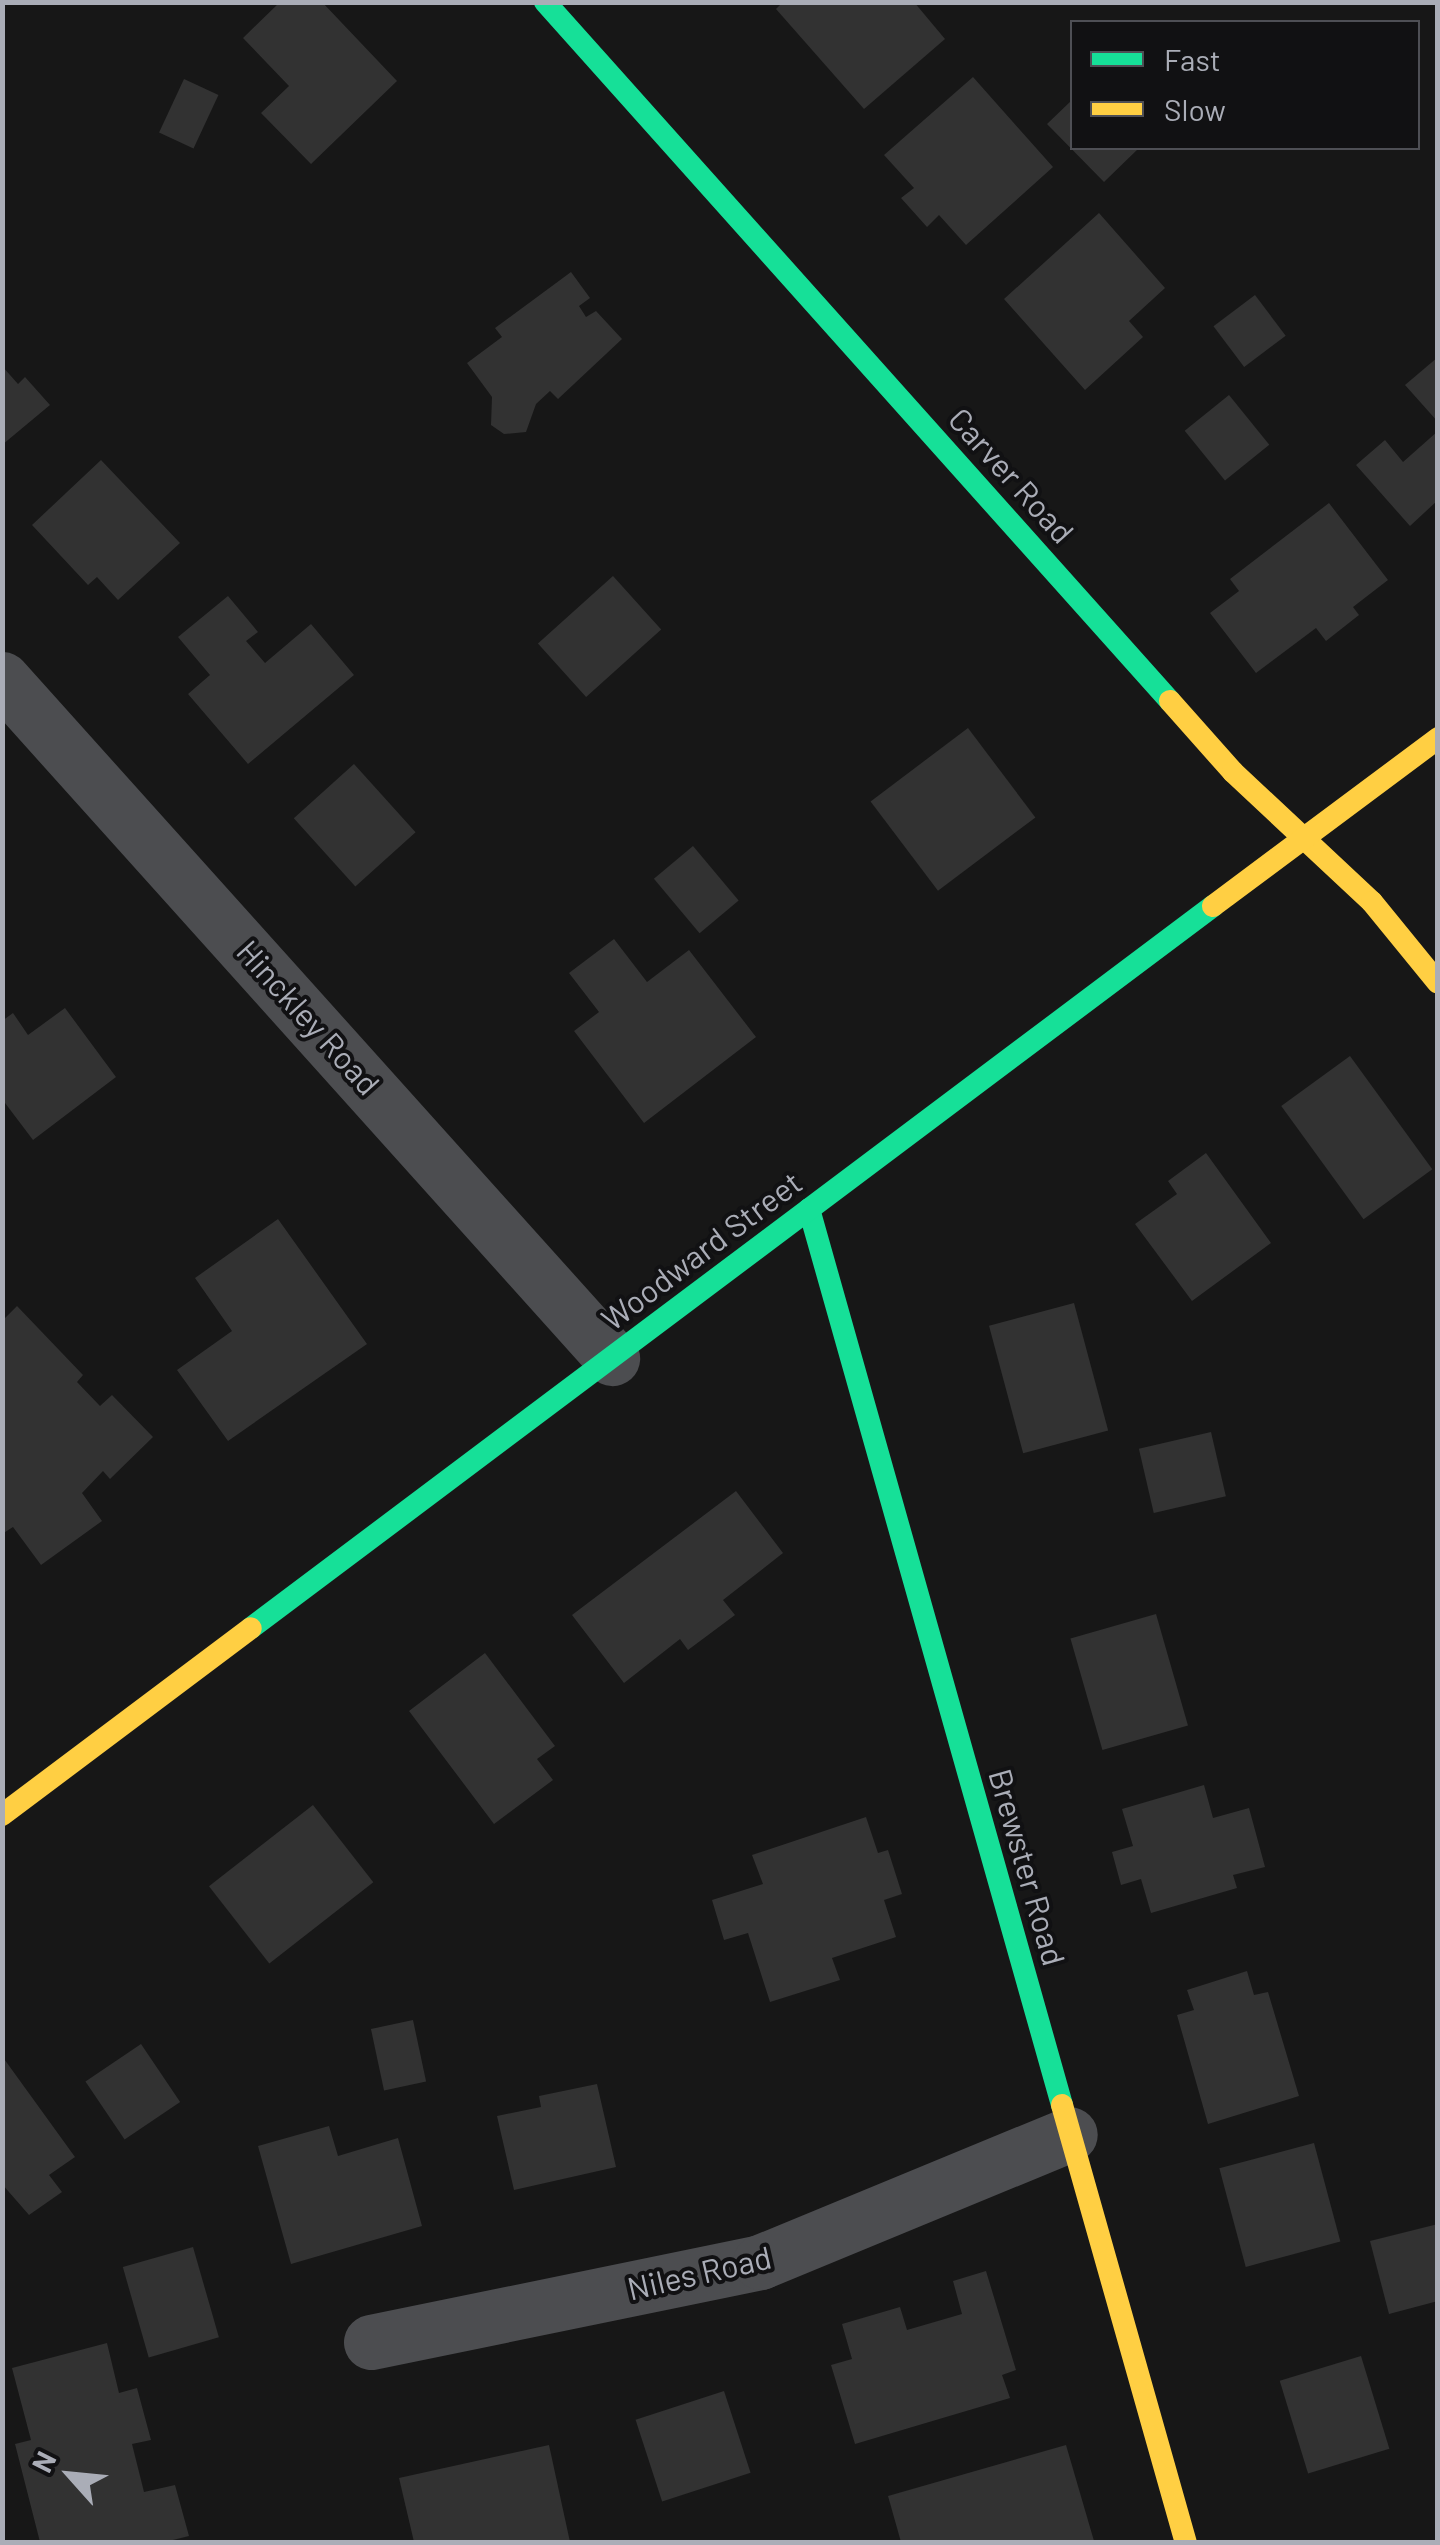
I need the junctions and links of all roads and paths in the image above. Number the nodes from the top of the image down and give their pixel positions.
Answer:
1 (545, 2) edge
2 (2, 679) edge
3 (1438, 738) edge
4 (1306, 838) junction
5 (1438, 983) edge
6 (810, 1209) junction
7 (612, 1358) junction
8 (2, 1815) edge
9 (1070, 2134) junction
10 (370, 2342) dead end
11 (1186, 2542) edge

1 - 4 street, Carver Road
2 - 7 street, Hinckley Road
3 - 4 street, Woodward Street
4 - 5 street, Carver Road
4 - 6 street, Woodward Street
6 - 7 street, Woodward Street
6 - 9 street, Brewster Road
7 - 8 street, Woodward Street
9 - 10 street, Niles Road
9 - 11 street, Brewster Road

